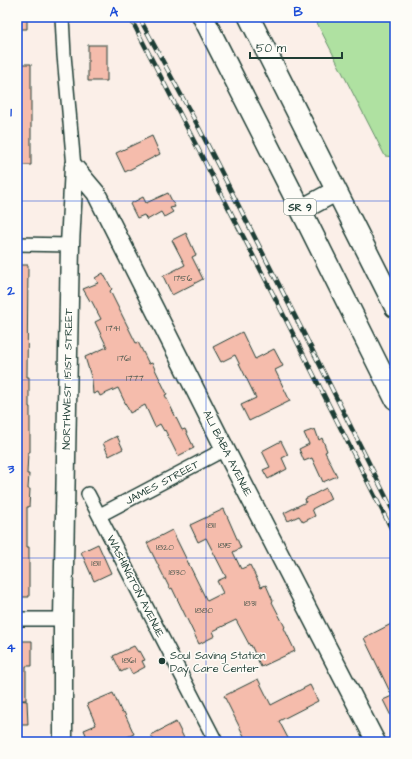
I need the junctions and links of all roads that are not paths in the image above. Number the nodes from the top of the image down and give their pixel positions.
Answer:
1 (62, 17) edge
2 (203, 17) edge
3 (249, 17) edge
4 (74, 167) junction
5 (336, 191) junction
6 (301, 210) junction
7 (17, 244) edge
8 (70, 245) junction
9 (395, 307) edge
10 (395, 399) edge
11 (225, 449) junction
12 (88, 494) dead end
13 (100, 515) junction
14 (17, 619) edge
15 (63, 619) junction
16 (63, 742) edge
17 (216, 742) edge
18 (376, 742) edge

1 - 4 street, NORTHWEST 151ST STREET
2 - 6 main road, SR 9
3 - 5 main road
4 - 8 street, NORTHWEST 151ST STREET
4 - 11 street, ALI BABA AVENUE
5 - 6 main road
5 - 9 main road
6 - 10 main road, SR 9
7 - 8 street
8 - 15 street, NORTHWEST 151ST STREET
11 - 13 street, JAMES STREET
11 - 18 street, ALI BABA AVENUE
12 - 13 street, WASHINGTON AVENUE
13 - 17 street, WASHINGTON AVENUE
14 - 15 street
15 - 16 street, NORTHWEST 151ST STREET

